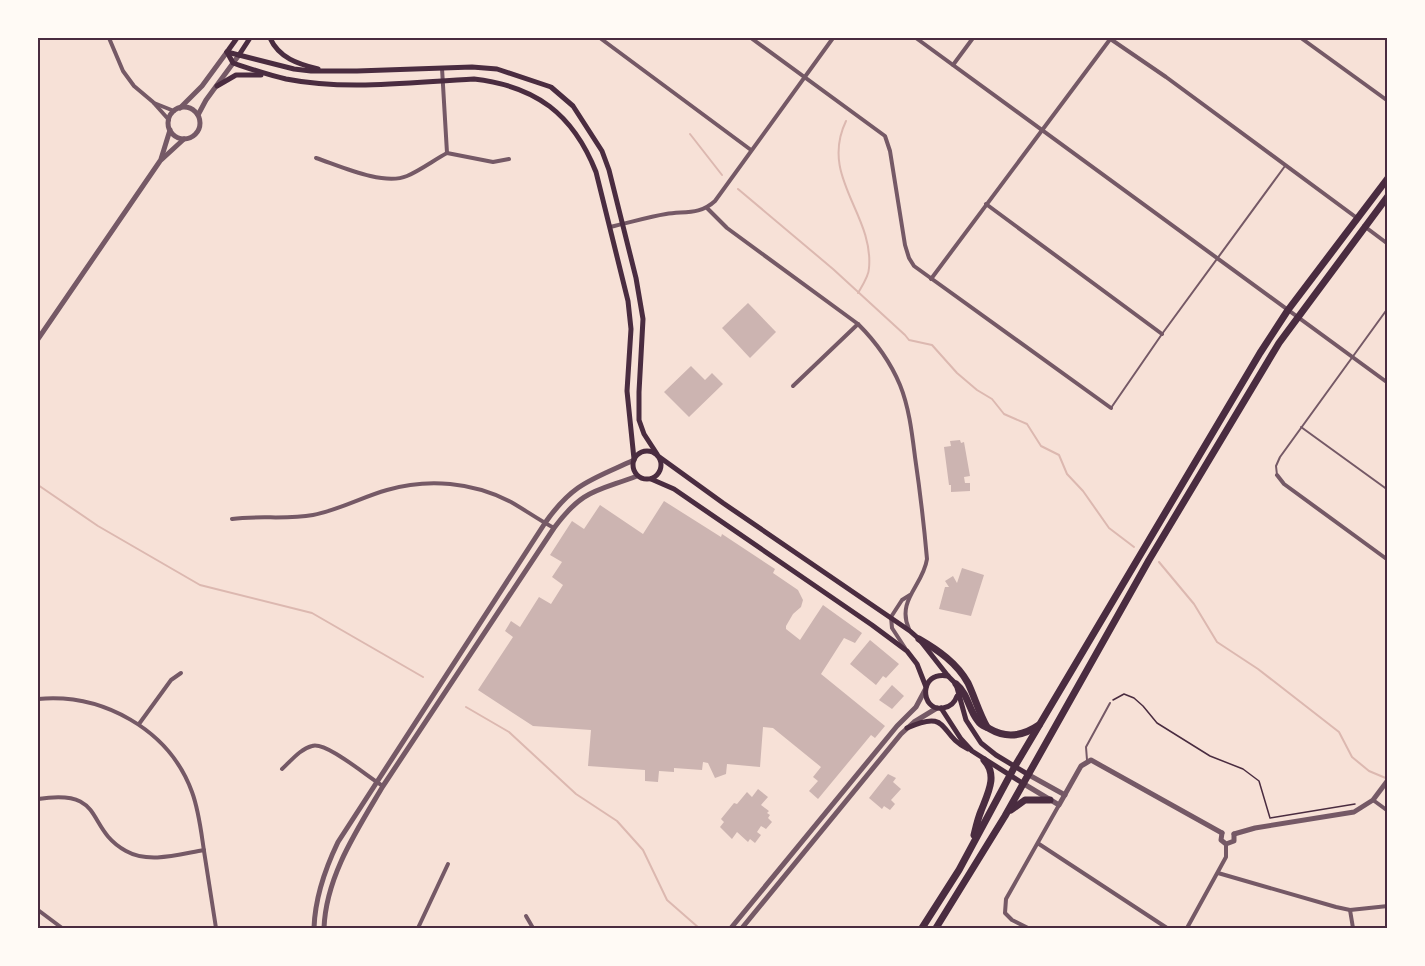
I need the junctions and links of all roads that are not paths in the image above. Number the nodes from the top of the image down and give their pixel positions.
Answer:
1 (109, 38) edge
2 (237, 38) edge
3 (250, 38) edge
4 (270, 38) edge
5 (600, 38) edge
6 (751, 38) edge
7 (833, 38) edge
8 (916, 38) edge
9 (973, 38) edge
10 (1110, 38) edge
11 (1301, 38) edge
12 (227, 52) junction
13 (239, 55) junction
14 (233, 63) junction
15 (953, 64) junction
16 (442, 68) junction
17 (331, 71) junction
18 (272, 76) junction
19 (805, 76) junction
20 (443, 81) junction
21 (217, 86) junction
22 (1388, 101) edge
23 (153, 102) junction
24 (180, 108) junction
25 (174, 111) junction
26 (198, 116) junction
27 (168, 120) junction
28 (1041, 129) junction
29 (170, 130) junction
30 (184, 140) junction
31 (751, 150) junction
32 (447, 153) junction
33 (316, 159) dead end
34 (509, 159) dead end
35 (160, 161) junction
36 (1285, 166) junction
37 (1388, 178) edge
38 (1388, 196) edge
39 (986, 204) junction
40 (707, 208) junction
41 (1357, 219) junction
42 (622, 224) junction
43 (1364, 226) junction
44 (610, 227) junction
45 (1388, 244) edge
46 (1218, 260) junction
47 (931, 279) junction
48 (1388, 308) edge
49 (1288, 310) junction
50 (1296, 317) junction
51 (858, 324) junction
52 (1162, 334) junction
53 (38, 339) edge
54 (1351, 357) junction
55 (1388, 383) edge
56 (793, 386) dead end
57 (1111, 408) joint
58 (1301, 427) junction
59 (658, 455) junction
60 (634, 460) junction
61 (1277, 475) joint
62 (637, 476) junction
63 (651, 479) junction
64 (1388, 490) edge
65 (231, 519) dead end
66 (544, 523) junction
67 (554, 528) junction
68 (1388, 560) edge
69 (910, 594) junction
70 (891, 616) junction
71 (910, 631) junction
72 (919, 639) junction
73 (907, 651) junction
74 (181, 674) dead end
75 (948, 676) junction
76 (956, 684) junction
77 (926, 688) junction
78 (958, 694) junction
79 (38, 699) edge
80 (1110, 703) road end
81 (939, 708) junction
82 (1043, 721) junction
83 (139, 724) junction
84 (987, 727) junction
85 (907, 728) junction
86 (972, 751) junction
87 (984, 759) junction
88 (1087, 761) junction
89 (1015, 766) junction
90 (282, 769) dead end
91 (1029, 775) junction
92 (1009, 776) junction
93 (1388, 780) edge
94 (376, 782) junction
95 (1024, 784) junction
96 (383, 786) junction
97 (1065, 795) junction
98 (38, 799) edge
99 (1050, 800) junction
100 (1373, 800) junction
101 (1059, 805) junction
102 (1388, 811) edge
103 (1005, 816) junction
104 (1222, 833) junction
105 (1234, 834) junction
106 (1039, 844) junction
107 (1226, 844) junction
108 (970, 849) junction
109 (204, 850) junction
110 (448, 864) dead end
111 (1218, 873) junction
112 (1388, 906) edge
113 (38, 910) edge
114 (1350, 910) junction
115 (526, 916) dead end
116 (62, 928) edge
117 (216, 928) edge
118 (314, 928) edge
119 (324, 928) edge
120 (418, 928) edge
121 (533, 928) edge
122 (730, 928) edge
123 (742, 928) edge
124 (922, 928) edge
125 (936, 928) edge
126 (1025, 928) edge
127 (1167, 928) edge
128 (1187, 928) edge
129 (1353, 928) edge

1 - 23 street
2 - 12 main road
3 - 13 main road
4 - 17 main road
5 - 31 street
6 - 19 street
7 - 19 street
8 - 15 street
9 - 15 street
10 - 28 street
10 - 36 street
11 - 22 street
12 - 13 main road
12 - 14 main road
12 - 24 street
13 - 14 street
13 - 17 main road
14 - 18 main road
14 - 21 street
15 - 28 street
16 - 17 main road
16 - 20 street
16 - 42 main road
18 - 20 main road
18 - 21 main road
19 - 31 street
19 - 47 street
20 - 32 street
20 - 44 main road
21 - 26 street
23 - 25 street
23 - 27 street
24 - 25 street
24 - 26 street
25 - 27 street
26 - 30 street
27 - 29 street
28 - 39 street
28 - 46 street
29 - 30 street
29 - 35 street
30 - 35 street
31 - 40 street
32 - 33 street
32 - 34 street
35 - 53 street
36 - 41 street
36 - 46 lane
37 - 41 highway
38 - 43 highway
39 - 47 street
39 - 52 street
40 - 42 street
40 - 51 street
41 - 49 highway
42 - 44 street
42 - 59 main road
43 - 45 street
43 - 50 highway
44 - 60 main road
46 - 49 street
46 - 52 lane
47 - 57 street
48 - 54 lane
49 - 50 street
49 - 82 highway
50 - 54 street
50 - 91 highway
51 - 56 street
51 - 69 street
52 - 57 lane
54 - 55 street
54 - 58 lane
58 - 61 lane
58 - 64 lane
59 - 60 main road
59 - 63 main road
59 - 70 main road
60 - 62 main road
60 - 66 street
61 - 68 street
62 - 63 main road
62 - 67 street
63 - 73 main road
65 - 66 street
66 - 67 street
66 - 94 street
67 - 96 street
69 - 70 street
69 - 71 street
70 - 71 main road
70 - 73 street
71 - 72 main road
72 - 75 main road
72 - 84 highway
73 - 77 main road
74 - 83 street
75 - 76 main road
75 - 77 main road
76 - 78 main road
76 - 84 highway
77 - 81 main road
77 - 122 street
78 - 81 main road
78 - 89 main road
79 - 83 street
80 - 88 lane
81 - 85 street
81 - 86 main road
82 - 84 highway
82 - 89 highway
83 - 109 street
85 - 86 main road
85 - 123 street
86 - 87 main road
87 - 92 main road
87 - 108 highway
88 - 97 street
88 - 104 street
89 - 91 main road
89 - 92 highway
90 - 94 street
91 - 95 highway
91 - 97 street
92 - 95 main road
92 - 108 highway
93 - 100 street
94 - 96 street
94 - 118 street
95 - 99 street
95 - 103 highway
96 - 119 street
97 - 101 street
98 - 109 street
99 - 101 street
99 - 103 highway
100 - 102 street
100 - 105 street
101 - 106 street
103 - 125 highway
104 - 105 street
104 - 107 street
105 - 107 street
106 - 126 street
106 - 127 street
107 - 111 street
108 - 124 highway
109 - 117 street
110 - 120 street
111 - 114 street
111 - 128 street
112 - 114 street
113 - 116 street
114 - 129 street
115 - 121 street

